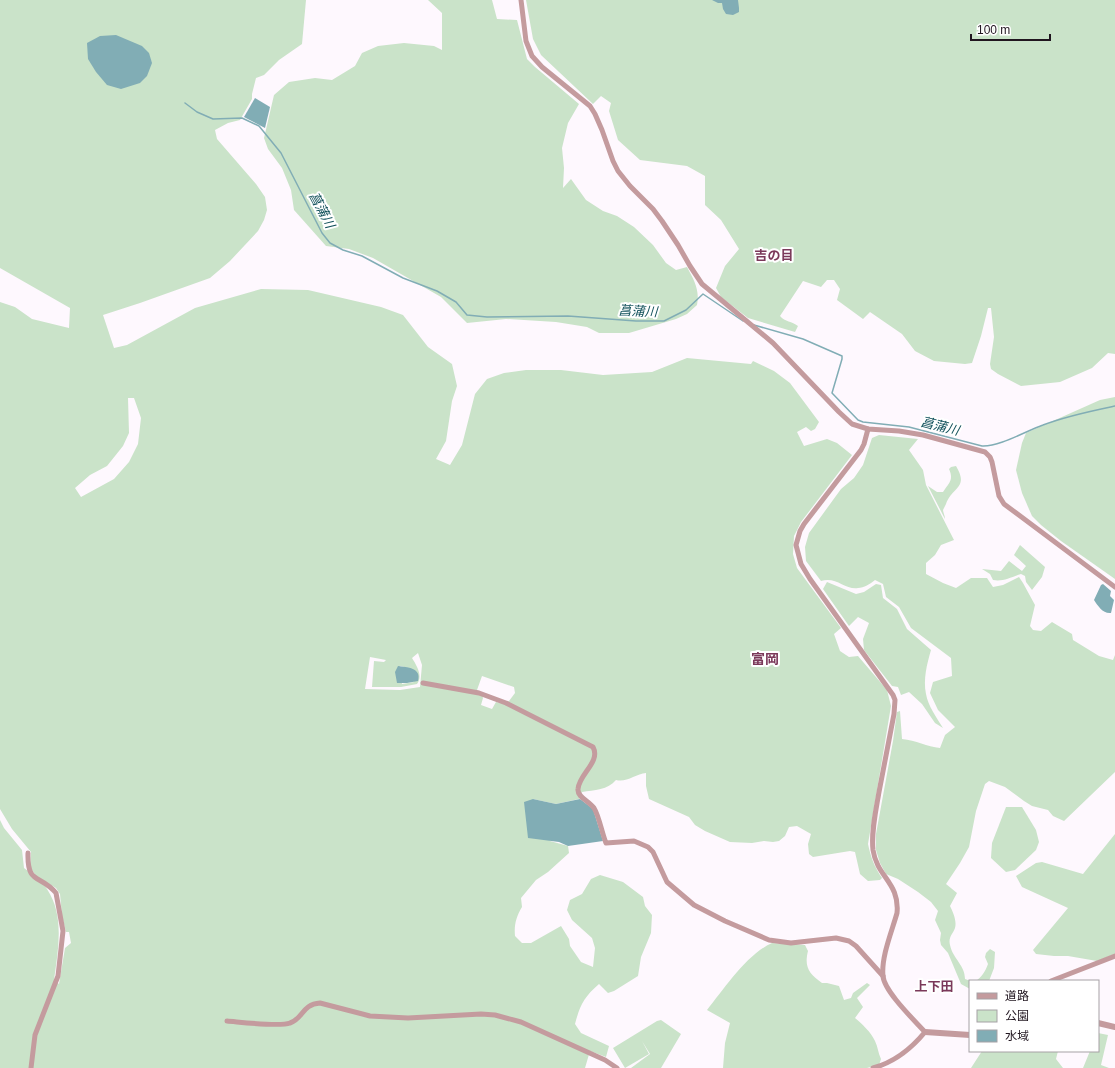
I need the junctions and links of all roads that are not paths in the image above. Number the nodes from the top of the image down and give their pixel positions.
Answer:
1 (521, 0) edge
2 (868, 429) junction
3 (1115, 587) edge
4 (423, 683) dead end
5 (28, 853) dead end
6 (1115, 956) edge
7 (883, 976) junction
8 (1054, 980) edge
9 (227, 1021) dead end
10 (1099, 1022) edge
11 (1115, 1027) edge
12 (925, 1032) junction
13 (969, 1034) edge
14 (31, 1068) edge
15 (617, 1068) edge
16 (873, 1068) edge

1 - 2 street
2 - 3 street
2 - 7 street
4 - 7 street
5 - 14 street
6 - 8 street
7 - 12 street
9 - 15 street
10 - 11 street
12 - 13 street
12 - 16 street

